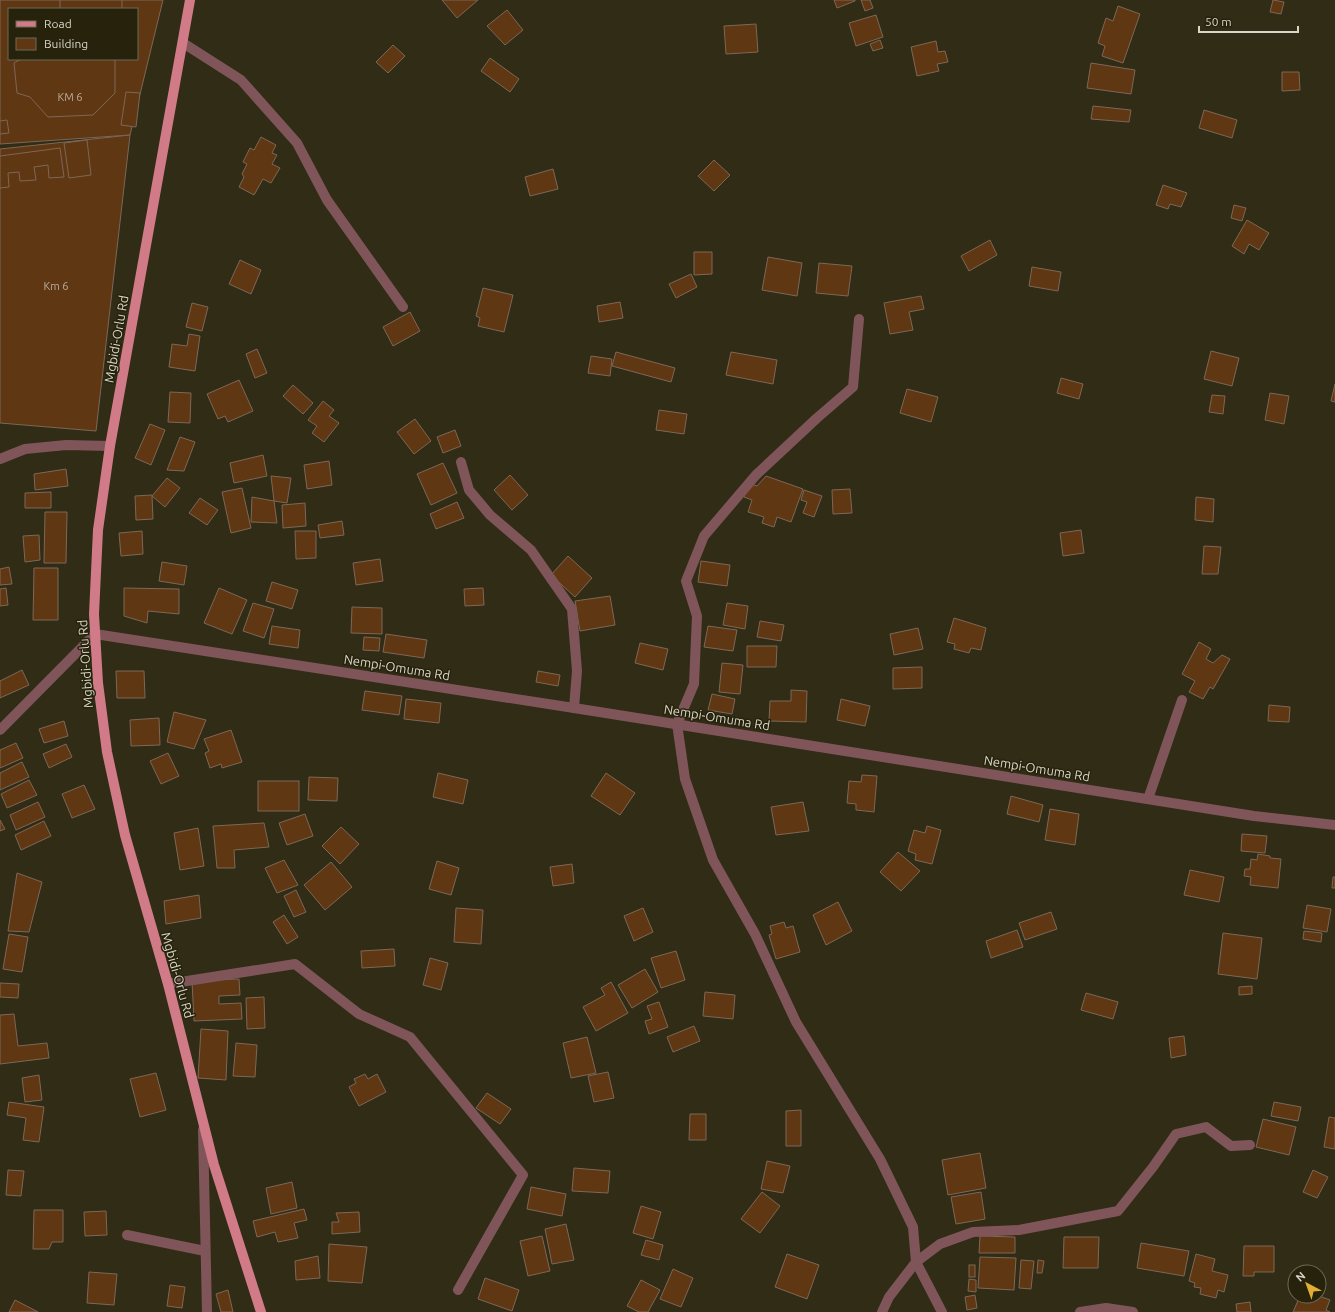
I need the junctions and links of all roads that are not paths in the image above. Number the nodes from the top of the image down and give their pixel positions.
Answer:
1 (190, 0) edge
2 (183, 43) junction
3 (403, 307) dead end
4 (859, 319) dead end
5 (110, 446) junction
6 (0, 459) edge
7 (461, 462) dead end
8 (95, 634) junction
9 (1182, 700) dead end
10 (574, 708) junction
11 (677, 724) junction
12 (0, 730) edge
13 (1148, 799) junction
14 (1335, 825) edge
15 (168, 984) junction
16 (203, 1123) junction
17 (1250, 1145) dead end
18 (127, 1235) dead end
19 (205, 1251) junction
20 (916, 1262) junction
21 (458, 1290) dead end
22 (207, 1312) edge
23 (261, 1312) edge
24 (882, 1312) edge
25 (942, 1312) edge
26 (1080, 1312) edge
27 (1133, 1312) edge

1 - 2 main road, Mgbidi-Orlu Rd
2 - 3 street
2 - 5 main road, Mgbidi-Orlu Rd
4 - 11 street
5 - 6 street
5 - 8 main road, Mgbidi-Orlu Rd
7 - 10 street
8 - 10 street, Nempi-Omuma Rd
8 - 12 street
8 - 15 main road, Mgbidi-Orlu Rd
9 - 13 street
10 - 11 street, Nempi-Omuma Rd
11 - 13 street, Nempi-Omuma Rd
11 - 20 street
13 - 14 street, Nempi-Omuma Rd
15 - 16 main road, Mgbidi-Orlu Rd
15 - 21 street
16 - 19 street
16 - 23 main road, Mgbidi-Orlu Rd
17 - 20 street
18 - 19 street
19 - 22 street
20 - 24 street
20 - 25 street
26 - 27 street

